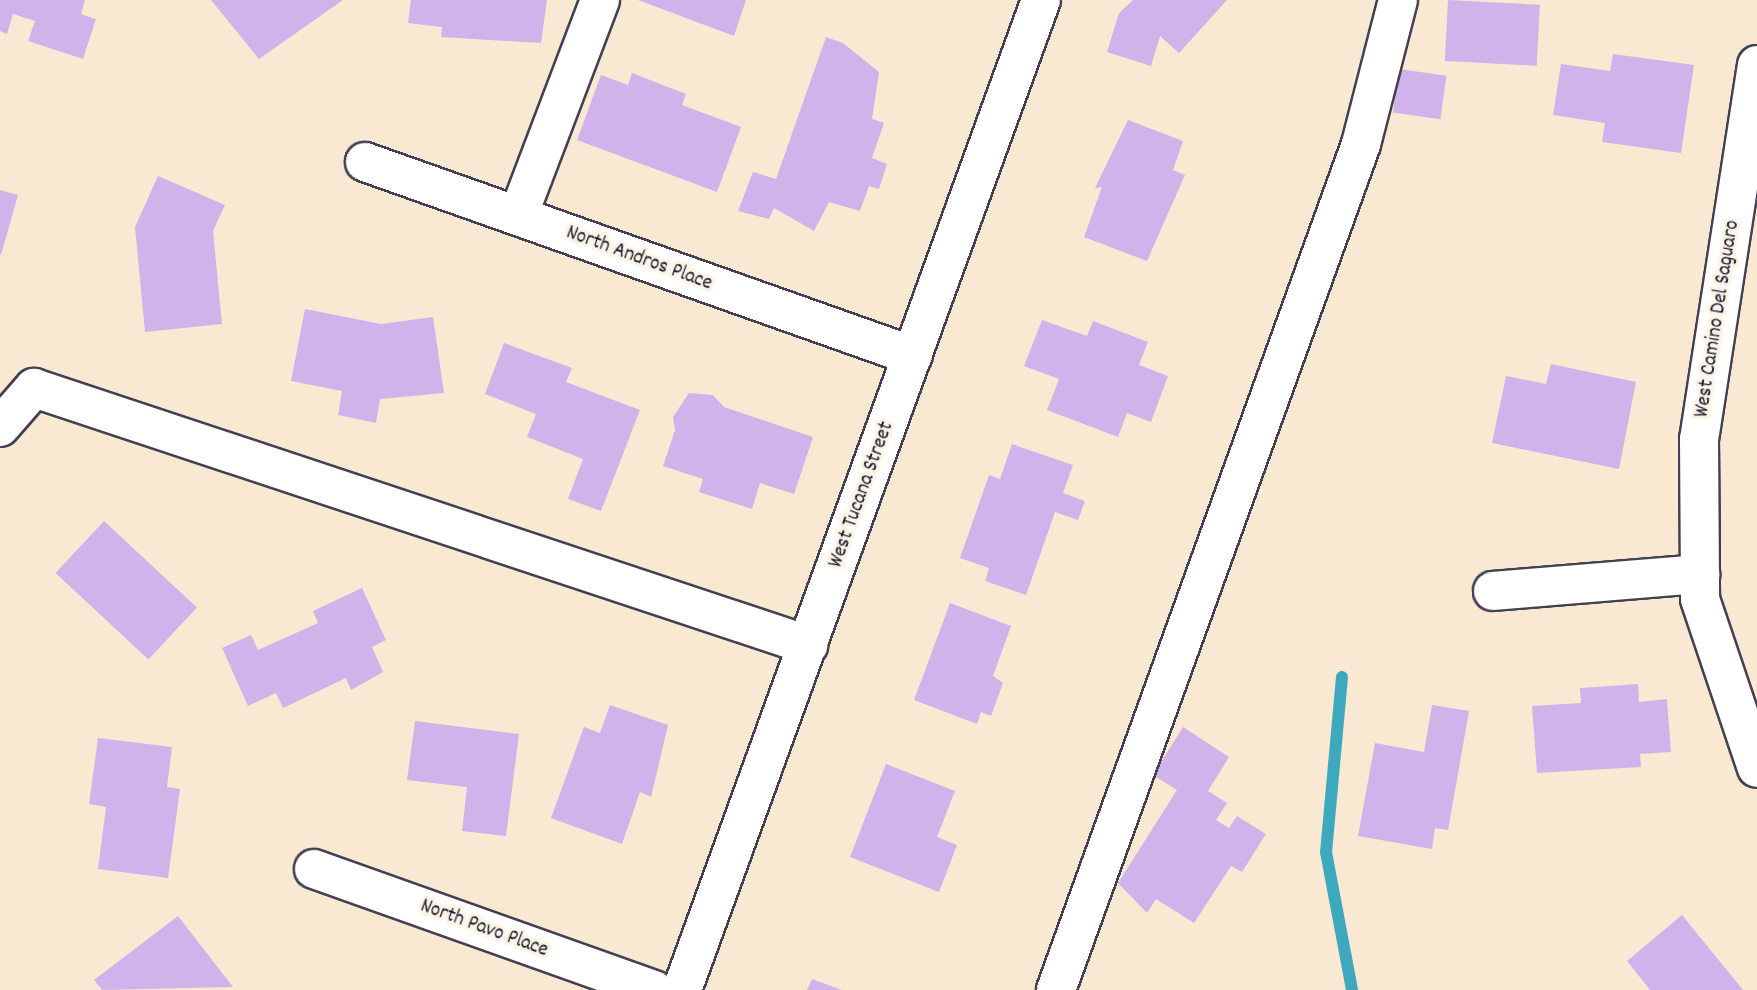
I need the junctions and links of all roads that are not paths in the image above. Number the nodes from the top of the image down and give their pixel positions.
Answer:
1 (600, 0) edge
2 (1041, 0) edge
3 (1398, 0) edge
4 (1757, 65) edge
5 (365, 162) dead end
6 (518, 216) junction
7 (913, 356) junction
8 (0, 427) edge
9 (1700, 574) junction
10 (1493, 591) dead end
11 (808, 645) junction
12 (1757, 768) edge
13 (314, 869) dead end
14 (654, 990) edge
15 (682, 990) edge
16 (1056, 990) edge

1 - 6 street
2 - 7 street, West Tucana Street
3 - 16 street
4 - 9 street, West Camino Del Saguaro
5 - 6 street, North Andros Place
6 - 7 street, North Andros Place
7 - 11 street, West Tucana Street
8 - 11 street
9 - 10 street
9 - 12 street, West Camino Del Saguaro
11 - 15 street, West Tucana Street
13 - 14 street, North Pavo Place

